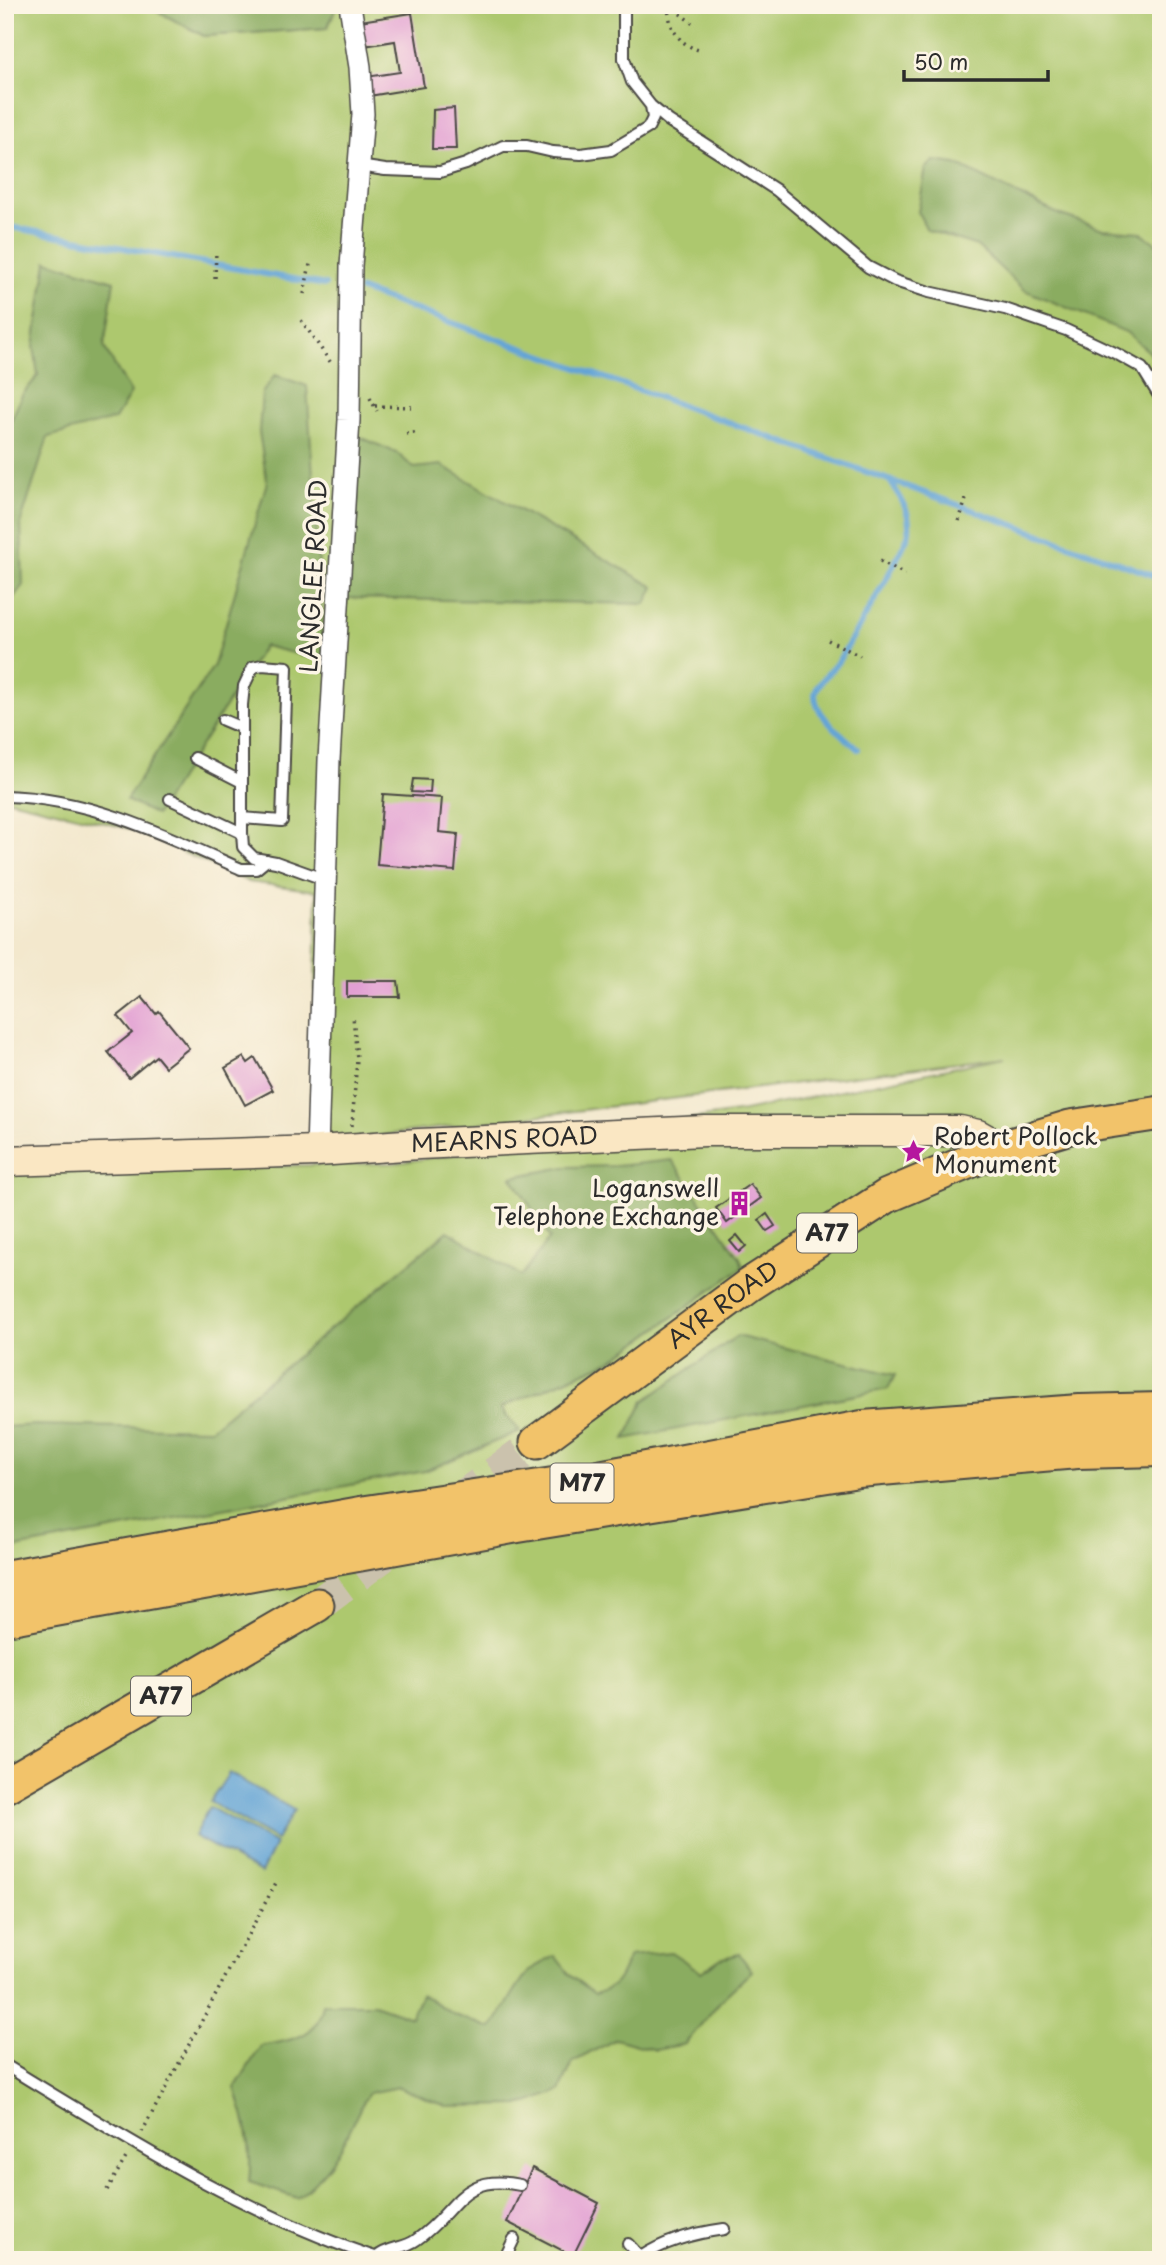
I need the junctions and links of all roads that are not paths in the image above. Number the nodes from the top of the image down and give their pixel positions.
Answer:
1 (350, 5) edge
2 (624, 5) edge
3 (651, 106) junction
4 (359, 166) junction
5 (1161, 399) edge
6 (223, 720) dead end
7 (242, 728) junction
8 (195, 758) dead end
9 (242, 782) junction
10 (5, 796) edge
11 (170, 799) dead end
12 (242, 818) junction
13 (242, 833) junction
14 (267, 860) junction
15 (326, 880) junction
16 (1161, 1113) edge
17 (1001, 1148) junction
18 (317, 1152) junction
19 (5, 1161) edge
20 (1161, 1412) edge
21 (537, 1442) tunnel mouth
22 (1161, 1447) edge
23 (5, 1580) edge
24 (317, 1605) tunnel mouth
25 (5, 1616) edge
26 (5, 1786) edge
27 (5, 2065) edge
28 (520, 2185) dead end
29 (724, 2229) dead end
30 (514, 2239) dead end
31 (628, 2244) dead end
32 (381, 2259) edge
33 (642, 2259) edge
34 (505, 2260) edge

1 - 4 street, LANGLEE ROAD
2 - 3 lane
3 - 4 lane
3 - 5 lane
4 - 15 street, LANGLEE ROAD
6 - 7 lane
7 - 9 lane
7 - 12 lane
8 - 9 lane
9 - 12 lane
10 - 14 lane
11 - 13 lane
12 - 13 lane
13 - 14 lane
14 - 15 lane
15 - 18 street, LANGLEE ROAD
16 - 17 main road, AYR ROAD / A77
17 - 18 street, MEARNS ROAD
17 - 21 main road, AYR ROAD / A77
18 - 19 street, MEARNS ROAD
20 - 23 highway, M77
22 - 25 highway, M77
24 - 26 main road, A77
27 - 32 lane
28 - 32 lane
29 - 33 lane
30 - 34 lane
31 - 33 lane

